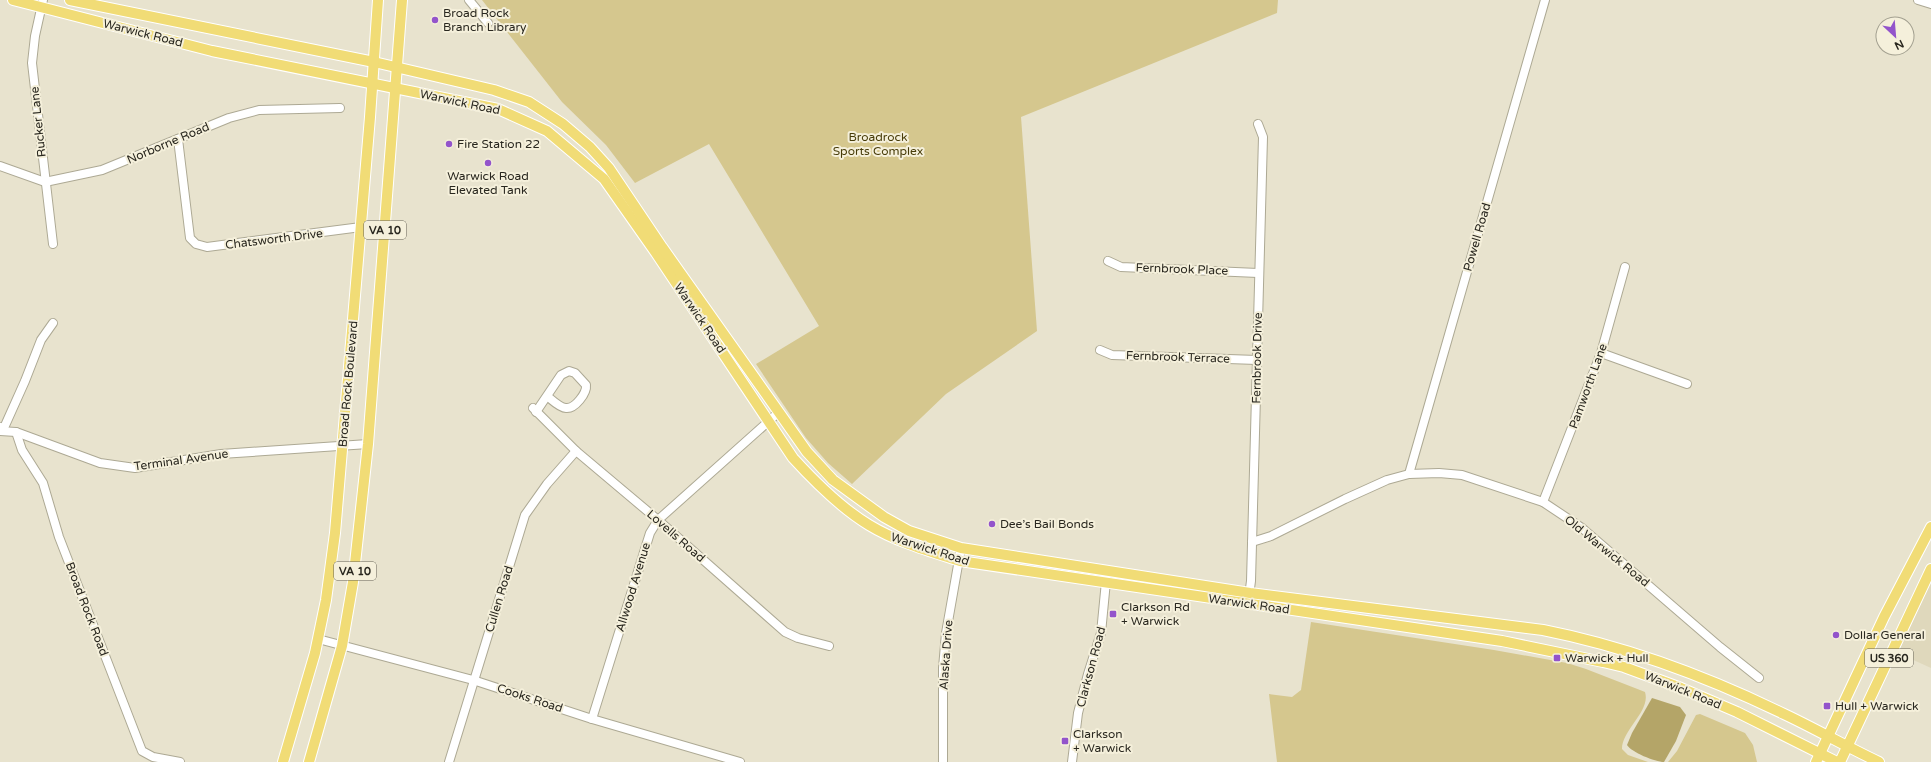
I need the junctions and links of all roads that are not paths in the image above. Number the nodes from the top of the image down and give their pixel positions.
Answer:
1 (13, 0) edge
2 (70, 0) edge
3 (378, 0) edge
4 (402, 0) edge
5 (469, 0) edge
6 (1544, 0) edge
7 (1918, 0) edge
8 (42, 4) edge
9 (1931, 4) edge
10 (488, 23) dead end
11 (374, 62) junction
12 (397, 67) junction
13 (373, 84) junction
14 (395, 88) junction
15 (340, 108) dead end
16 (1258, 124) dead end
17 (178, 139) junction
18 (0, 166) edge
19 (45, 182) junction
20 (361, 227) junction
21 (53, 244) dead end
22 (1108, 261) dead end
23 (1625, 267) dead end
24 (1258, 273) junction
25 (54, 323) dead end
26 (1100, 350) dead end
27 (1602, 353) junction
28 (1256, 360) junction
29 (1687, 384) dead end
30 (547, 396) junction
31 (779, 412) junction
32 (768, 421) junction
33 (1, 429) edge
34 (16, 432) junction
35 (368, 444) junction
36 (344, 445) junction
37 (576, 451) junction
38 (1409, 474) junction
39 (1543, 502) junction
40 (658, 520) junction
41 (1931, 527) edge
42 (1252, 542) junction
43 (962, 548) junction
44 (960, 561) junction
45 (1931, 569) edge
46 (1107, 571) junction
47 (1106, 583) junction
48 (1250, 593) junction
49 (1248, 603) junction
50 (318, 639) junction
51 (342, 646) junction
52 (829, 646) dead end
53 (1759, 678) dead end
54 (473, 680) junction
55 (592, 719) junction
56 (1828, 736) junction
57 (1847, 746) junction
58 (1818, 758) edge
59 (180, 762) edge
60 (283, 762) edge
61 (309, 762) edge
62 (449, 762) edge
63 (740, 762) edge
64 (943, 762) edge
65 (1072, 762) edge
66 (1838, 762) edge
67 (1879, 762) edge

1 - 8 main road, Warwick Road
2 - 11 main road, Warwick Road
3 - 11 main road, Broad Rock Boulevard / VA 10
4 - 12 main road, Broad Rock Boulevard / VA 10
5 - 10 street
6 - 38 street, Powell Road
7 - 9 street
8 - 13 main road, Warwick Road
8 - 19 street, Rucker Lane
11 - 12 main road, Warwick Road
11 - 13 main road, Broad Rock Boulevard / VA 10
12 - 14 main road, Broad Rock Boulevard / VA 10
12 - 31 main road, Warwick Road
13 - 14 main road, Warwick Road
13 - 20 main road, Broad Rock Boulevard / VA 10
14 - 32 main road, Warwick Road
14 - 35 main road, Broad Rock Boulevard / VA 10
15 - 17 street, Norborne Road
16 - 24 street, Fernbrook Drive
17 - 19 street, Norborne Road
17 - 20 street, Chatsworth Drive
18 - 19 street
19 - 21 street, Rucker Lane
20 - 36 main road, Broad Rock Boulevard / VA 10
22 - 24 street, Fernbrook Place
23 - 27 street, Pamworth Lane
24 - 28 street, Fernbrook Drive
25 - 33 street
26 - 28 street, Fernbrook Terrace
27 - 29 street
27 - 39 street, Pamworth Lane
28 - 42 street, Fernbrook Drive
30 - 30 street
30 - 37 street, Lovells Road
31 - 32 street, Allwood Avenue
31 - 43 main road, Warwick Road
32 - 40 street, Allwood Avenue
32 - 44 main road, Warwick Road
33 - 34 street, Terminal Avenue
34 - 36 street, Terminal Avenue
34 - 59 street, Broad Rock Road
35 - 36 street, Terminal Avenue
35 - 51 main road, Broad Rock Boulevard / VA 10
36 - 50 main road, Broad Rock Boulevard / VA 10
37 - 40 street, Lovells Road
37 - 54 street, Cullen Road
38 - 39 street, Old Warwick Road
38 - 42 street, Old Warwick Road
39 - 53 street, Old Warwick Road
40 - 52 street, Lovells Road
40 - 55 street, Allwood Avenue
41 - 56 main road, US 360
42 - 48 street, Fernbrook Drive
43 - 44 street, Alaska Drive
43 - 46 main road, Warwick Road
44 - 47 main road, Warwick Road
44 - 64 street, Alaska Drive
45 - 57 main road, US 360
46 - 47 street, Clarkson Road
46 - 48 main road, Warwick Road
47 - 49 main road, Warwick Road
47 - 65 street, Clarkson Road
48 - 49 street, Fernbrook Drive
48 - 56 main road, Warwick Road
49 - 58 main road, Warwick Road
50 - 51 street, Cooks Road
50 - 60 main road, Broad Rock Boulevard / VA 10
51 - 54 street, Cooks Road
51 - 61 main road, Broad Rock Boulevard / VA 10
54 - 55 street, Cooks Road
54 - 62 street, Cullen Road
55 - 63 street, Cooks Road
56 - 57 main road, Warwick Road
56 - 58 main road, US 360
57 - 66 main road, US 360
57 - 67 main road, Warwick Road
58 - 66 main road, Warwick Road

